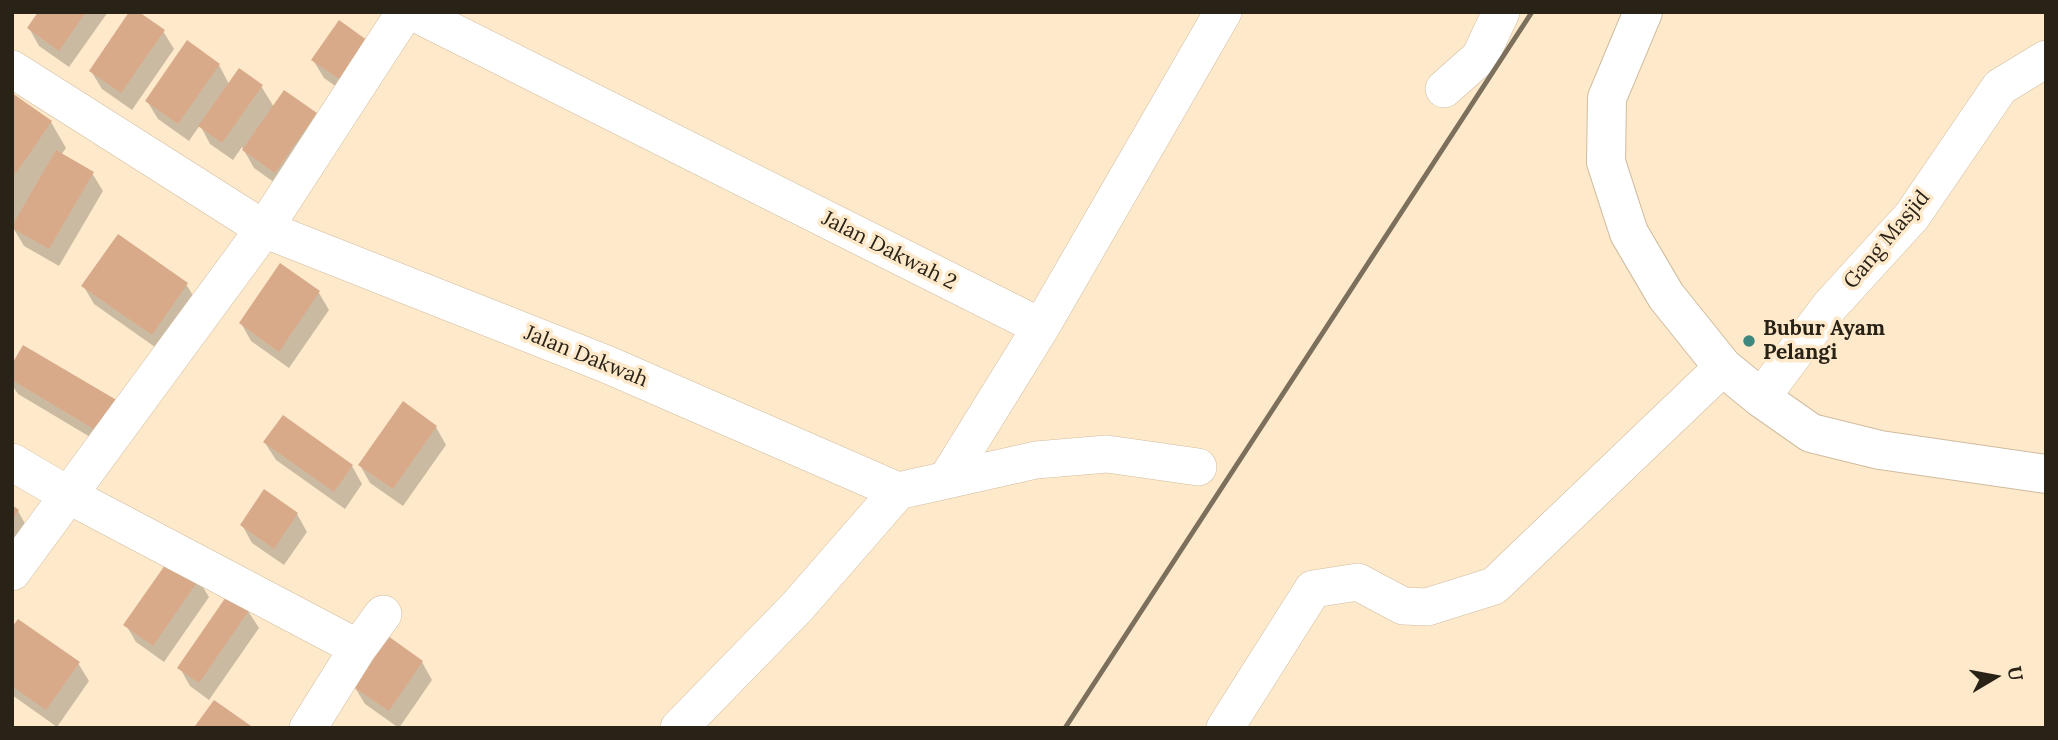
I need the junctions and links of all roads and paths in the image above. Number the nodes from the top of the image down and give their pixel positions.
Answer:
1 (405, 12) edge
2 (412, 12) edge
3 (1223, 12) edge
4 (1501, 12) edge
5 (1643, 12) edge
6 (2046, 59) edge
7 (12, 69) edge
8 (1444, 89) dead end
9 (264, 229) junction
10 (1041, 327) junction
11 (1723, 367) junction
12 (1761, 398) junction
13 (12, 462) edge
14 (1198, 467) dead end
15 (2046, 474) edge
16 (947, 479) junction
17 (898, 491) junction
18 (68, 495) junction
19 (12, 572) edge
20 (383, 614) dead end
21 (358, 648) junction
22 (308, 728) edge
23 (679, 728) edge
24 (1225, 728) edge

1 - 9 street
2 - 10 street, Jalan Dakwah 2
3 - 10 street
4 - 8 street
5 - 11 main road
6 - 12 street, Gang Masjid
7 - 9 street, Jalan Dakwah
9 - 17 street, Jalan Dakwah
9 - 18 street
10 - 16 street
11 - 12 main road
11 - 24 street
12 - 15 main road
13 - 18 street
14 - 16 street
16 - 17 street
17 - 23 street
18 - 19 street
18 - 21 street
20 - 21 street
21 - 22 street

